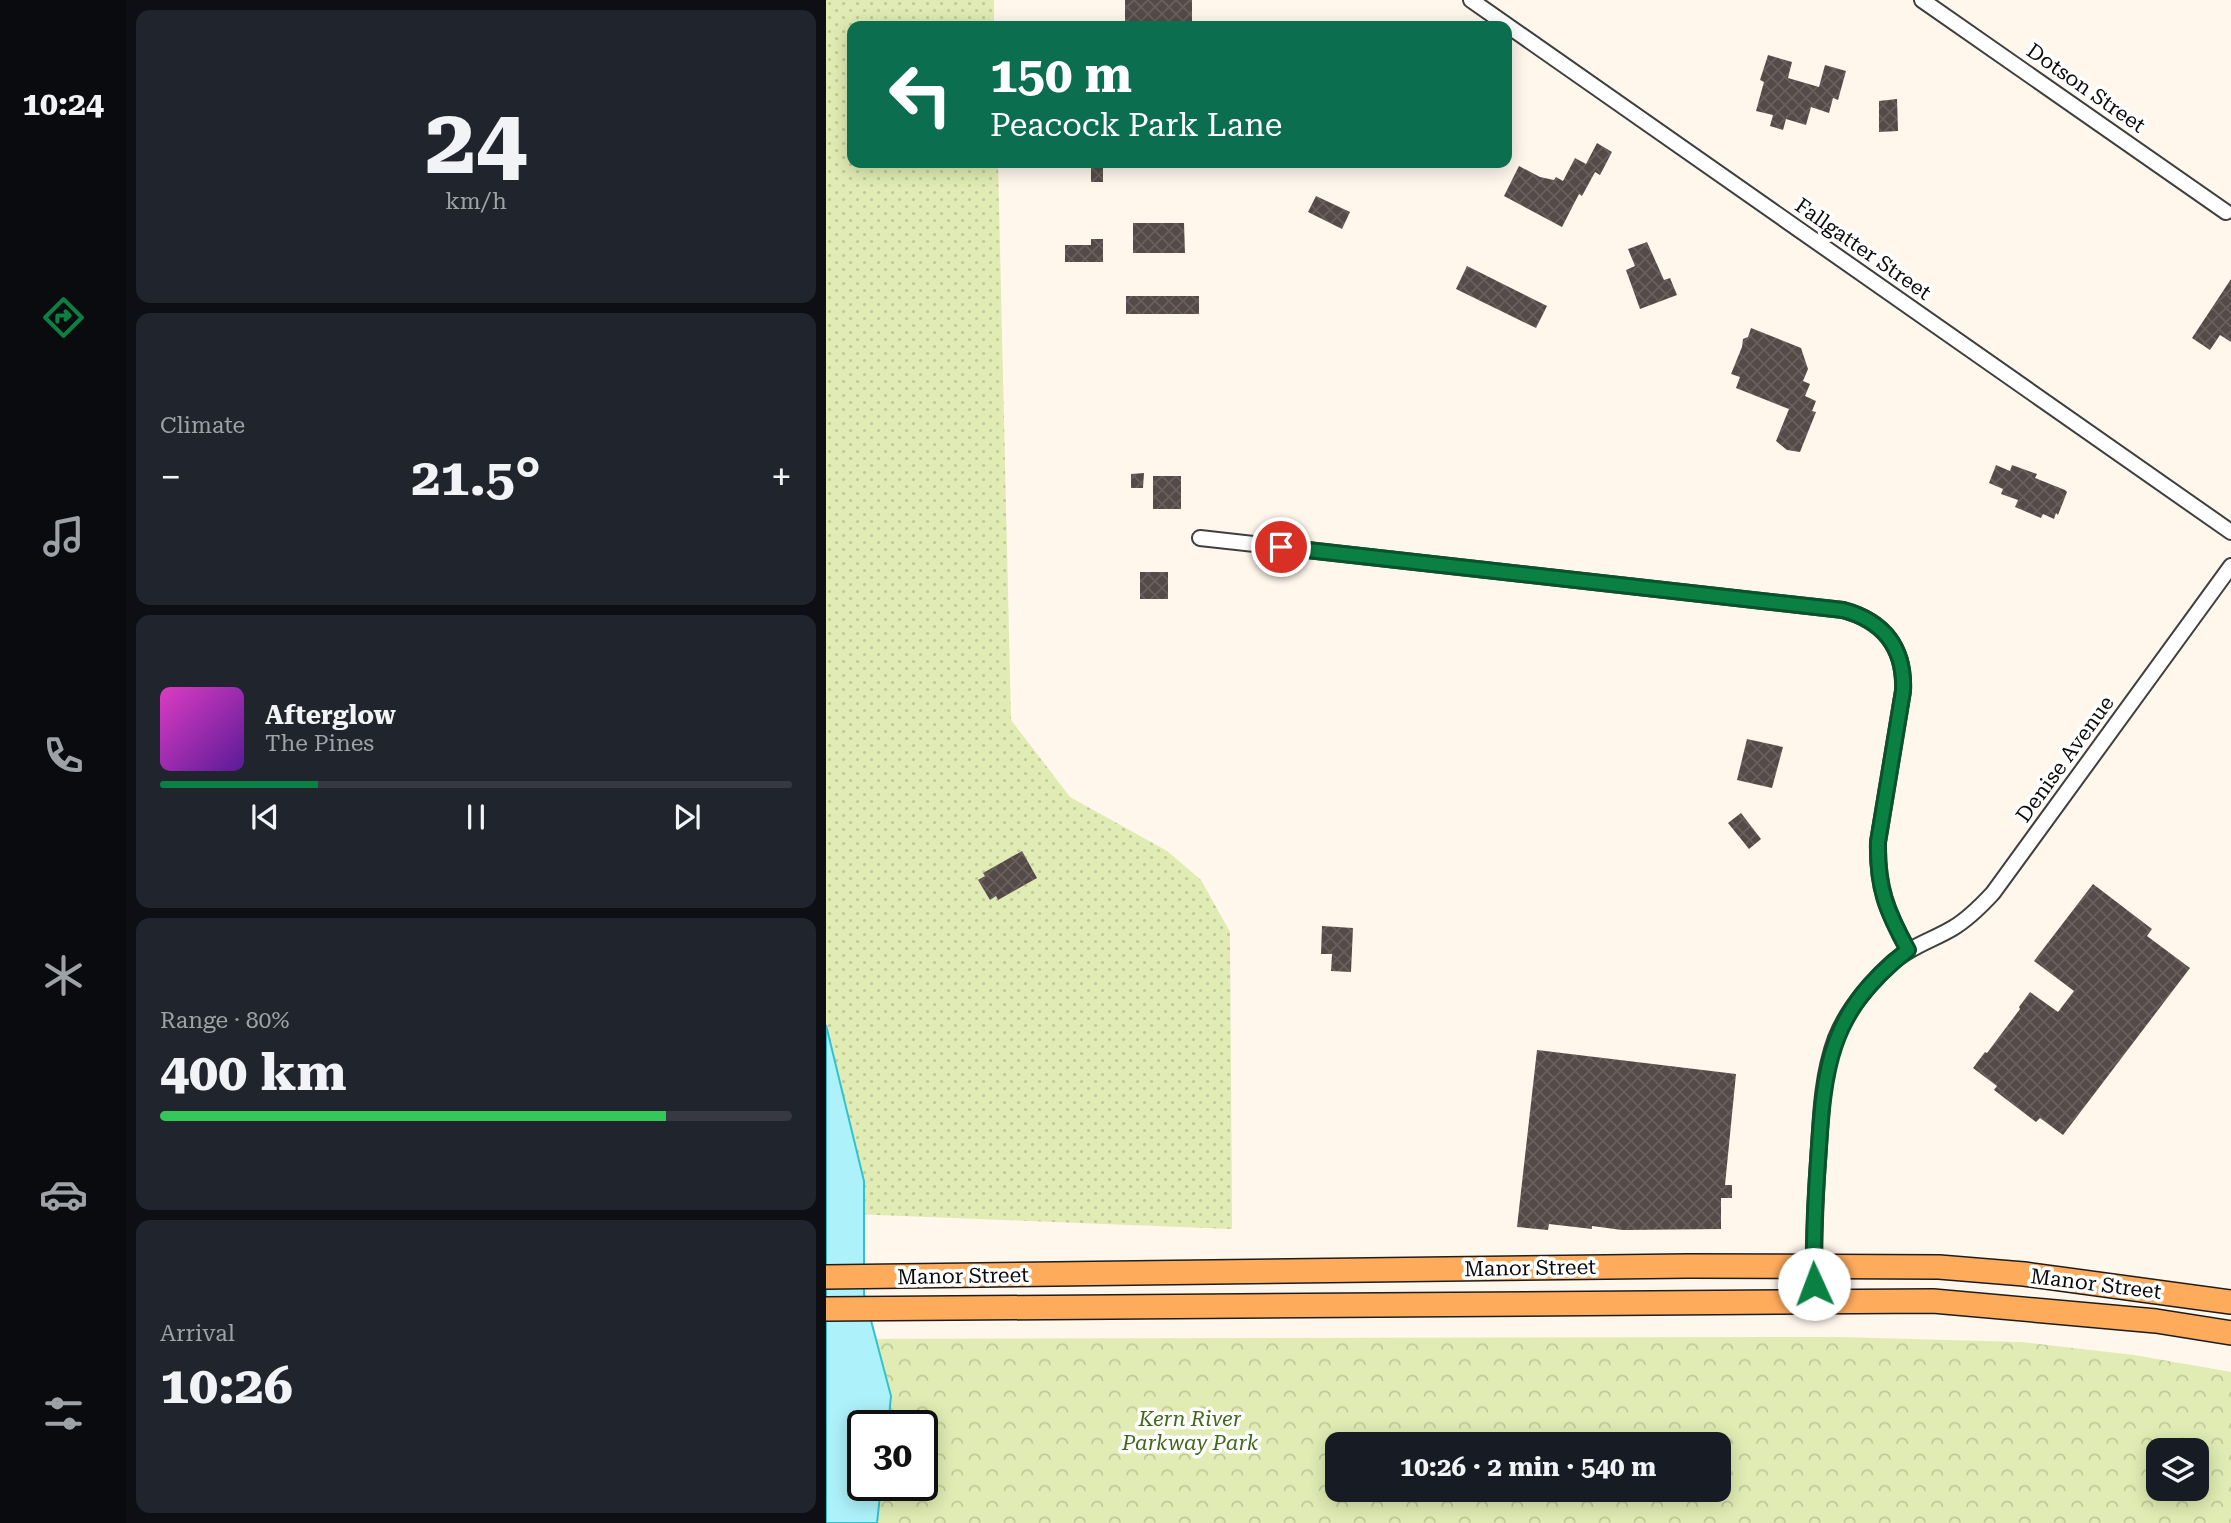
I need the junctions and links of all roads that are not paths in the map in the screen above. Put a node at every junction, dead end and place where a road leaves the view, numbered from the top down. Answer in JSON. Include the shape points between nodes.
{"nodes":[{"id":1,"x":1471,"y":0,"type":"edge"},
{"id":2,"x":1922,"y":0,"type":"edge"},
{"id":3,"x":1501,"y":21,"type":"edge"},
{"id":4,"x":1512,"y":29,"type":"edge"},
{"id":5,"x":2226,"y":212,"type":"dead end"},
{"id":6,"x":2231,"y":532,"type":"edge"},
{"id":7,"x":1200,"y":538,"type":"dead end"},
{"id":8,"x":2231,"y":566,"type":"edge"},
{"id":9,"x":1908,"y":950,"type":"junction"},
{"id":10,"x":1814,"y":1267,"type":"junction"},
{"id":11,"x":826,"y":1277,"type":"edge"},
{"id":12,"x":1815,"y":1301,"type":"junction"},
{"id":13,"x":2231,"y":1302,"type":"edge"},
{"id":14,"x":826,"y":1309,"type":"edge"},
{"id":15,"x":2231,"y":1333,"type":"edge"}],
"edges":[{"from":1,"to":3,"type":"street","name":"Fallgatter Street"},
{"from":2,"to":5,"type":"street","name":"Dotson Street"},
{"from":4,"to":6,"type":"street","name":"Fallgatter Street"},
{"from":7,"to":9,"type":"street","via":[[1843,610],[1873,622],[1895,647],[1904,675],[1877,866],[1889,914]]},
{"from":8,"to":9,"type":"street","name":"Denise Avenue","via":[[1993,894],[1954,928]]},
{"from":9,"to":10,"type":"street","name":"Denise Avenue","via":[[1861,995],[1837,1037],[1828,1064],[1813,1230]]},
{"from":10,"to":11,"type":"main road","name":"Manor Street"},
{"from":10,"to":12,"type":"street","name":"Denise Avenue"},
{"from":10,"to":13,"type":"main road","name":"Manor Street","via":[[1939,1267],[2024,1274]]},
{"from":12,"to":14,"type":"main road","name":"Manor Street"},
{"from":12,"to":15,"type":"main road","name":"Manor Street","via":[[1933,1300],[2156,1321]]}]}
